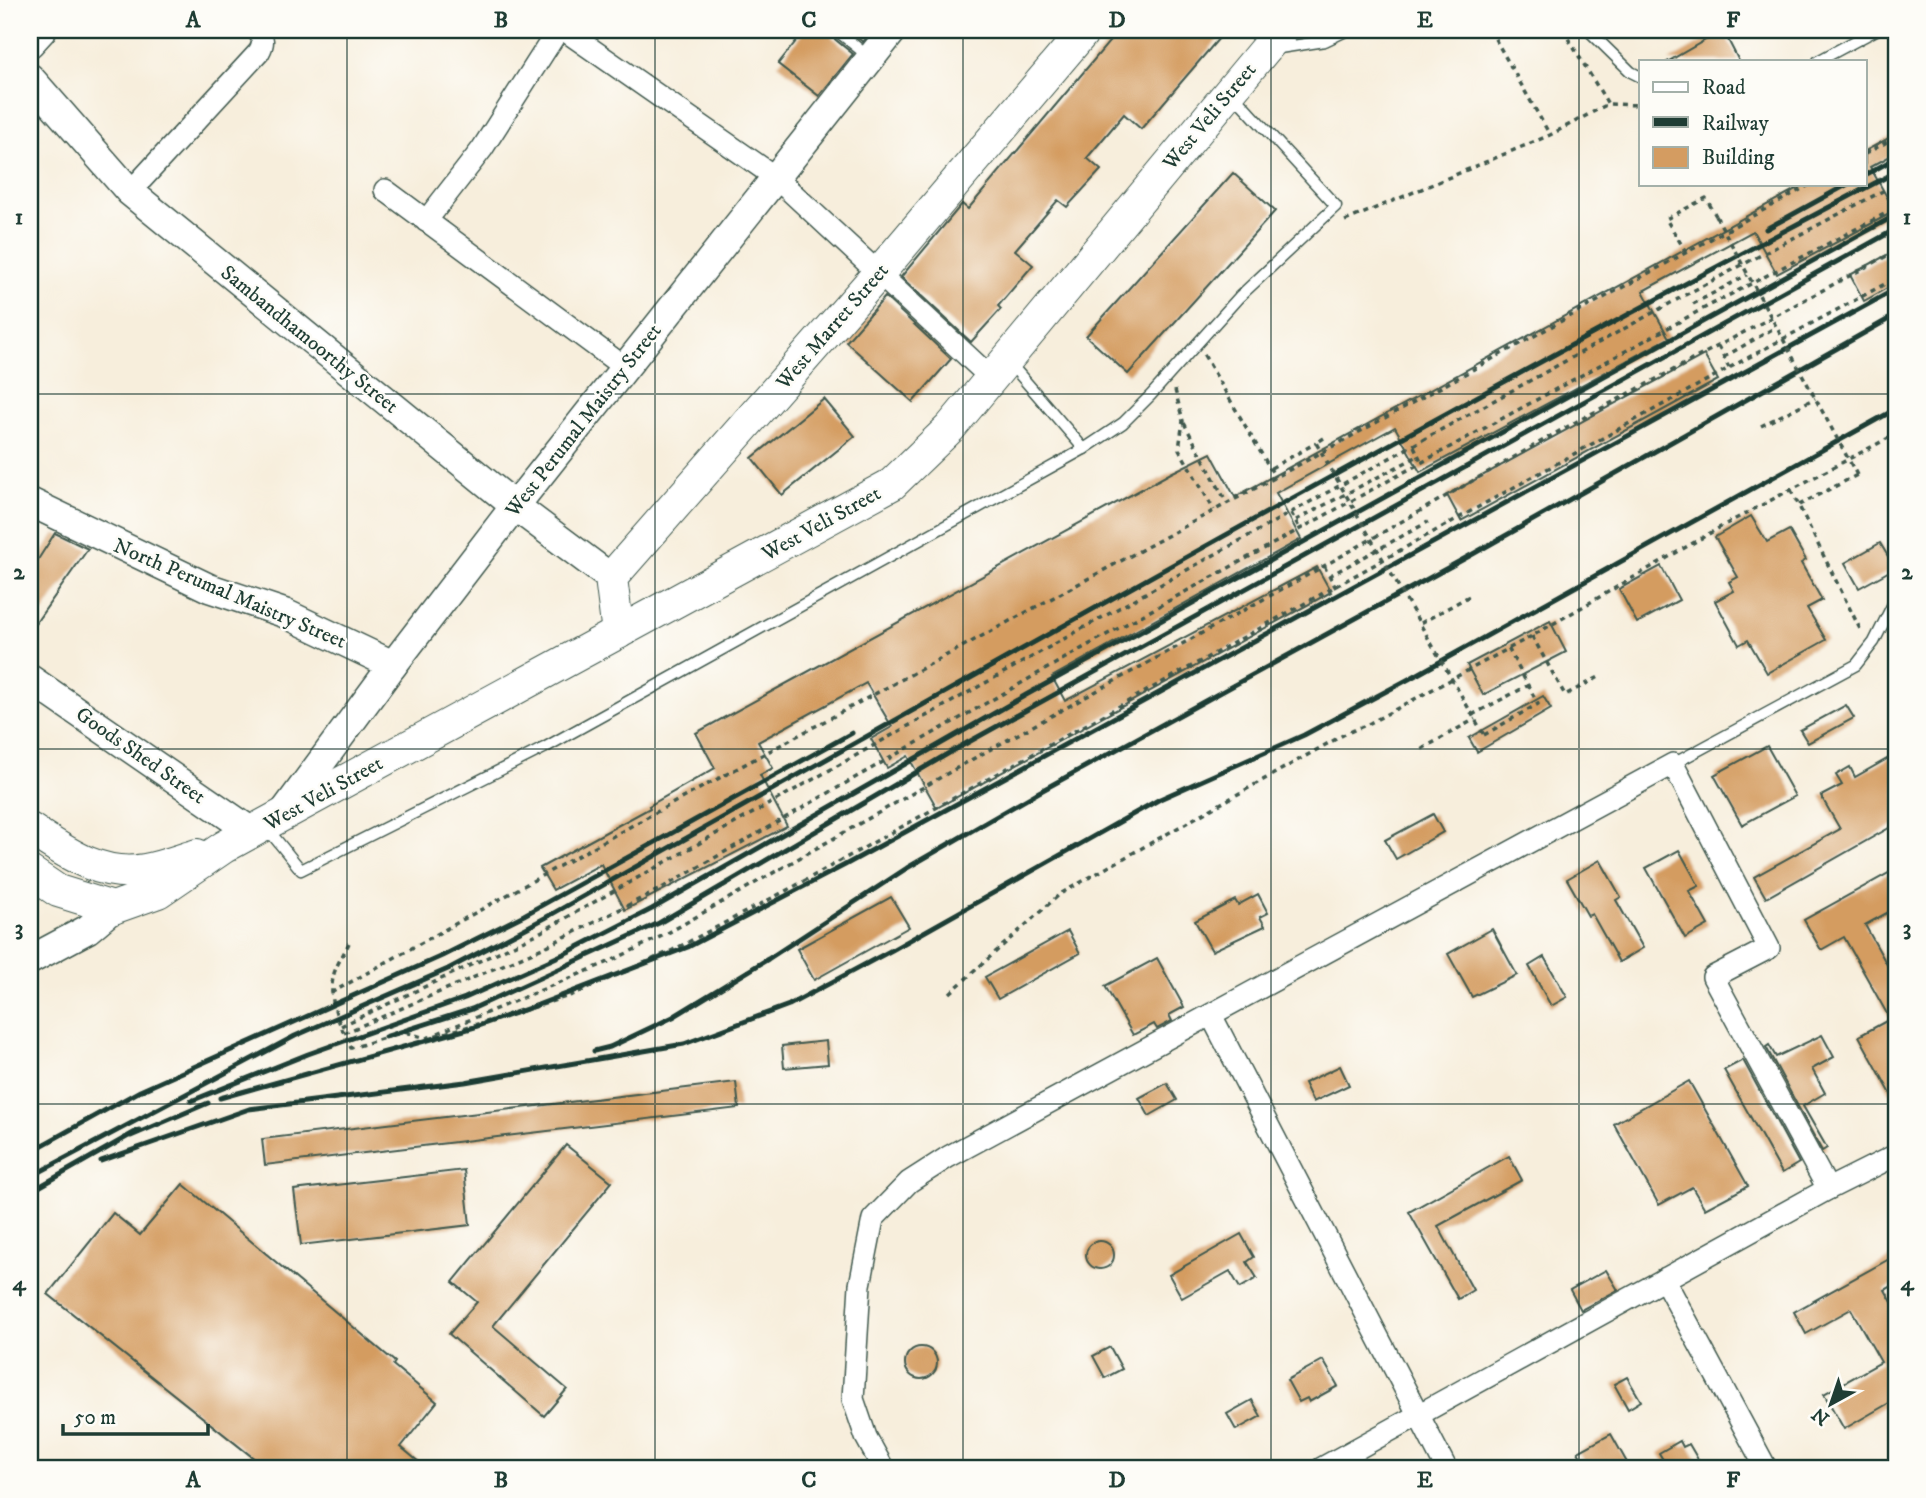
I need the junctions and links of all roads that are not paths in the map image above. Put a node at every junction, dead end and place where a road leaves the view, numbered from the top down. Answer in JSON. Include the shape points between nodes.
{"nodes":[{"id":1,"x":42,"y":30,"type":"edge"},
{"id":2,"x":257,"y":30,"type":"edge"},
{"id":3,"x":558,"y":30,"type":"edge"},
{"id":4,"x":564,"y":30,"type":"edge"},
{"id":5,"x":836,"y":30,"type":"edge"},
{"id":6,"x":893,"y":30,"type":"edge"},
{"id":7,"x":1085,"y":30,"type":"edge"},
{"id":8,"x":1348,"y":30,"type":"edge"},
{"id":9,"x":1588,"y":30,"type":"edge"},
{"id":10,"x":1876,"y":30,"type":"edge"},
{"id":11,"x":1272,"y":40,"type":"edge"},
{"id":12,"x":30,"y":43,"type":"edge"},
{"id":13,"x":870,"y":58,"type":"junction"},
{"id":14,"x":1820,"y":60,"type":"edge"},
{"id":15,"x":1639,"y":76,"type":"edge"},
{"id":16,"x":30,"y":78,"type":"edge"},
{"id":17,"x":1229,"y":91,"type":"junction"},
{"id":18,"x":775,"y":177,"type":"junction"},
{"id":19,"x":385,"y":191,"type":"dead end"},
{"id":20,"x":130,"y":192,"type":"junction"},
{"id":21,"x":426,"y":221,"type":"junction"},
{"id":22,"x":877,"y":274,"type":"junction"},
{"id":23,"x":624,"y":367,"type":"junction"},
{"id":24,"x":999,"y":369,"type":"junction"},
{"id":25,"x":1084,"y":449,"type":"junction"},
{"id":26,"x":30,"y":502,"type":"edge"},
{"id":27,"x":515,"y":506,"type":"junction"},
{"id":28,"x":611,"y":578,"type":"junction"},
{"id":29,"x":1896,"y":598,"type":"edge"},
{"id":30,"x":618,"y":633,"type":"junction"},
{"id":31,"x":393,"y":665,"type":"junction"},
{"id":32,"x":30,"y":679,"type":"edge"},
{"id":33,"x":1673,"y":764,"type":"junction"},
{"id":34,"x":266,"y":824,"type":"junction"},
{"id":35,"x":30,"y":829,"type":"edge"},
{"id":36,"x":224,"y":847,"type":"junction"},
{"id":37,"x":71,"y":856,"type":"junction"},
{"id":38,"x":30,"y":872,"type":"edge"},
{"id":39,"x":113,"y":908,"type":"junction"},
{"id":40,"x":30,"y":960,"type":"edge"},
{"id":41,"x":1211,"y":1015,"type":"junction"},
{"id":42,"x":1896,"y":1155,"type":"edge"},
{"id":43,"x":1828,"y":1189,"type":"junction"},
{"id":44,"x":1664,"y":1279,"type":"junction"},
{"id":45,"x":1417,"y":1416,"type":"junction"},
{"id":46,"x":883,"y":1468,"type":"edge"},
{"id":47,"x":1322,"y":1468,"type":"edge"},
{"id":48,"x":1446,"y":1468,"type":"edge"},
{"id":49,"x":1766,"y":1468,"type":"edge"}],
"edges":[{"from":1,"to":12,"type":"street"},
{"from":2,"to":20,"type":"street","via":[[263,39],[258,52]]},
{"from":3,"to":21,"type":"street","via":[[482,149]]},
{"from":4,"to":18,"type":"street"},
{"from":5,"to":13,"type":"lane"},
{"from":6,"to":13,"type":"street","name":"West Perumal Maistry Street"},
{"from":7,"to":22,"type":"main road","name":"West Marret Street"},
{"from":8,"to":11,"type":"lane","via":[[1325,41]]},
{"from":9,"to":15,"type":"lane"},
{"from":10,"to":14,"type":"lane"},
{"from":11,"to":17,"type":"main road","name":"West Veli Street"},
{"from":13,"to":18,"type":"street","name":"West Perumal Maistry Street"},
{"from":16,"to":20,"type":"street","name":"Sambandhamoorthy Street"},
{"from":17,"to":24,"type":"main road","name":"West Veli Street"},
{"from":17,"to":25,"type":"lane","via":[[1336,206],[1238,297],[1123,423]]},
{"from":18,"to":22,"type":"street"},
{"from":18,"to":23,"type":"street","name":"West Perumal Maistry Street"},
{"from":19,"to":21,"type":"street"},
{"from":20,"to":27,"type":"street","name":"Sambandhamoorthy Street"},
{"from":21,"to":23,"type":"street"},
{"from":22,"to":24,"type":"street"},
{"from":22,"to":28,"type":"main road","name":"West Marret Street"},
{"from":23,"to":27,"type":"street","name":"West Perumal Maistry Street"},
{"from":24,"to":25,"type":"lane"},
{"from":24,"to":30,"type":"main road","name":"West Veli Street","via":[[950,428],[892,484]]},
{"from":25,"to":34,"type":"lane","via":[[544,748],[301,870]]},
{"from":26,"to":31,"type":"street","name":"North Perumal Maistry Street","via":[[209,588],[284,613]]},
{"from":27,"to":28,"type":"street","name":"Sambandhamoorthy Street"},
{"from":27,"to":31,"type":"street","name":"West Perumal Maistry Street"},
{"from":28,"to":30,"type":"main road"},
{"from":29,"to":33,"type":"lane","via":[[1856,665]]},
{"from":30,"to":34,"type":"main road","name":"West Veli Street"},
{"from":31,"to":34,"type":"street","name":"West Perumal Maistry Street"},
{"from":32,"to":34,"type":"street","name":"Goods Shed Street"},
{"from":33,"to":41,"type":"street"},
{"from":33,"to":43,"type":"street","via":[[1769,948],[1713,977]]},
{"from":34,"to":36,"type":"main road","name":"West Veli Street"},
{"from":35,"to":37,"type":"main road"},
{"from":36,"to":37,"type":"main road","name":"West Veli Street","via":[[145,870],[98,867]]},
{"from":36,"to":39,"type":"main road","name":"West Veli Street","via":[[158,892]]},
{"from":37,"to":39,"type":"main road"},
{"from":38,"to":39,"type":"main road","via":[[58,891]]},
{"from":39,"to":40,"type":"street","via":[[88,929]]},
{"from":41,"to":45,"type":"street"},
{"from":41,"to":46,"type":"street","via":[[939,1163],[909,1182],[873,1219],[860,1285],[853,1399]]},
{"from":42,"to":43,"type":"street"},
{"from":43,"to":44,"type":"street"},
{"from":44,"to":45,"type":"street"},
{"from":44,"to":49,"type":"street"},
{"from":45,"to":47,"type":"street"},
{"from":45,"to":48,"type":"street"}]}
